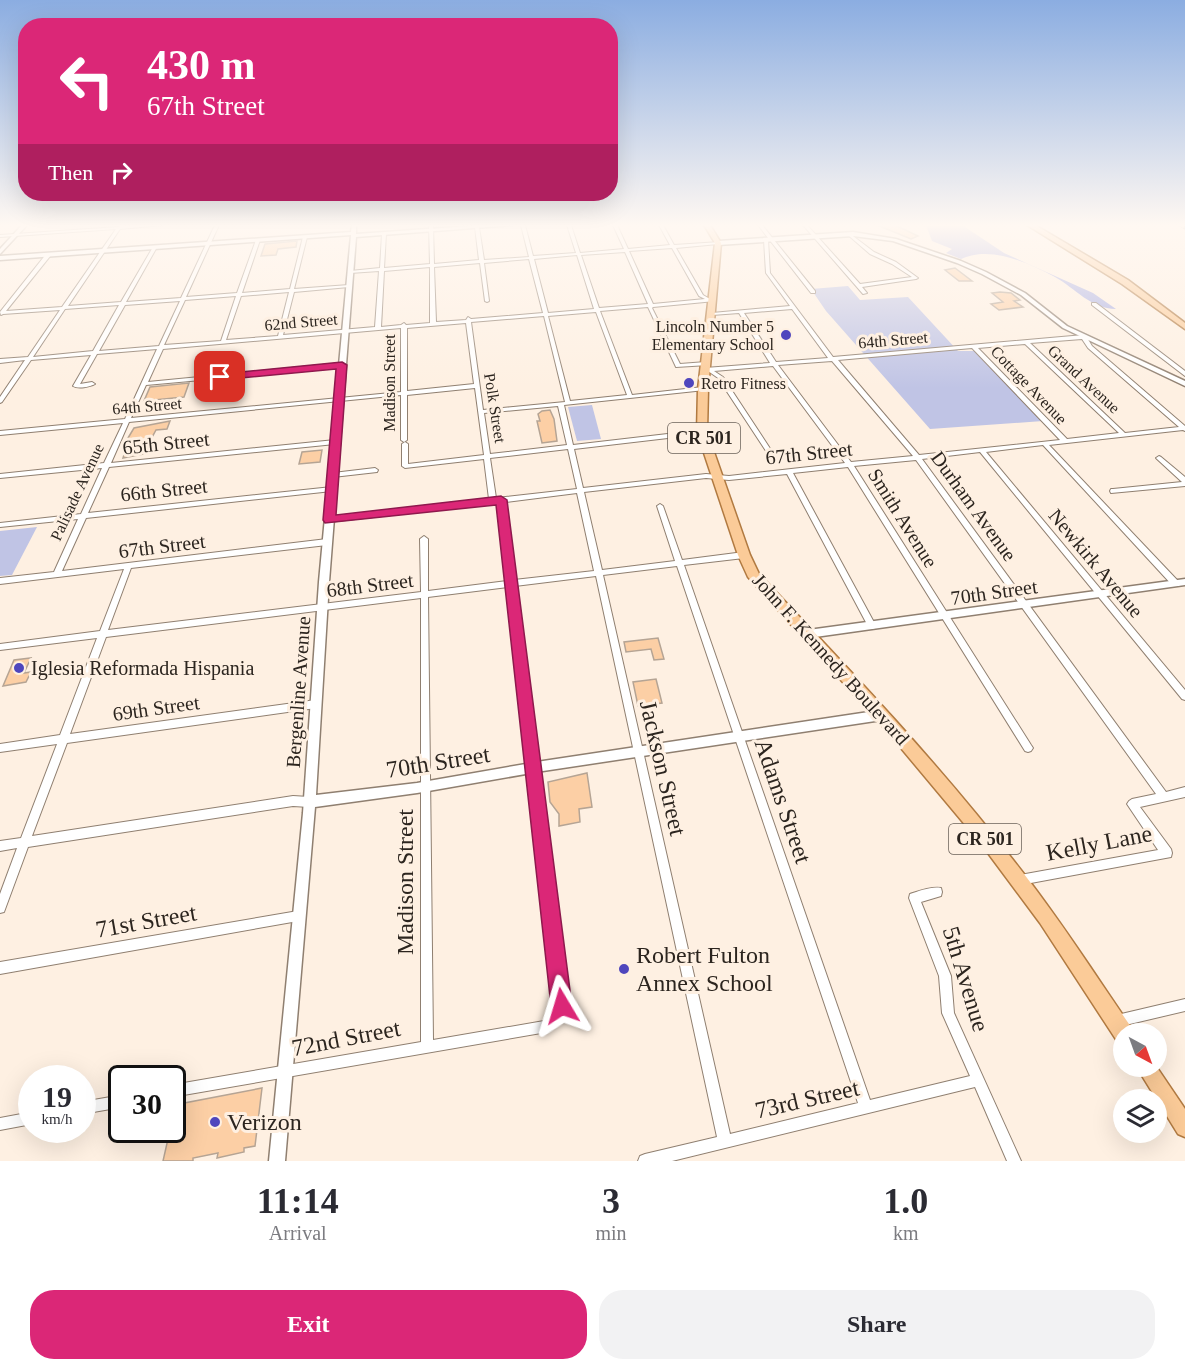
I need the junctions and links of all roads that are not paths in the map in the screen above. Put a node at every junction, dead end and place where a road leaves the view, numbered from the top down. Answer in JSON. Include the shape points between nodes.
{"nodes":[{"id":1,"x":28,"y":279,"type":"edge"},
{"id":2,"x":83,"y":279,"type":"edge"},
{"id":3,"x":137,"y":279,"type":"edge"},
{"id":4,"x":191,"y":279,"type":"edge"},
{"id":5,"x":243,"y":279,"type":"edge"},
{"id":6,"x":295,"y":279,"type":"edge"},
{"id":7,"x":349,"y":279,"type":"edge"},
{"id":8,"x":380,"y":279,"type":"edge"},
{"id":9,"x":432,"y":279,"type":"edge"},
{"id":10,"x":484,"y":279,"type":"edge"},
{"id":11,"x":536,"y":279,"type":"edge"},
{"id":12,"x":588,"y":279,"type":"edge"},
{"id":13,"x":639,"y":279,"type":"edge"},
{"id":14,"x":691,"y":279,"type":"edge"},
{"id":15,"x":715,"y":279,"type":"edge"},
{"id":16,"x":773,"y":279,"type":"edge"},
{"id":17,"x":802,"y":279,"type":"edge"},
{"id":18,"x":852,"y":279,"type":"edge"},
{"id":19,"x":907,"y":279,"type":"edge"},
{"id":20,"x":993,"y":279,"type":"edge"},
{"id":21,"x":1119,"y":279,"type":"edge"},
{"id":22,"x":349,"y":286,"type":"junction"},
{"id":23,"x":858,"y":286,"type":"junction"},
{"id":24,"x":292,"y":290,"type":"junction"},
{"id":25,"x":813,"y":292,"type":"dead end"},
{"id":26,"x":238,"y":294,"type":"junction"},
{"id":27,"x":865,"y":294,"type":"dead end"},
{"id":28,"x":182,"y":299,"type":"junction"},
{"id":29,"x":713,"y":300,"type":"junction"},
{"id":30,"x":123,"y":303,"type":"junction"},
{"id":31,"x":1094,"y":304,"type":"dead end"},
{"id":32,"x":650,"y":305,"type":"junction"},
{"id":33,"x":794,"y":307,"type":"junction"},
{"id":34,"x":63,"y":308,"type":"junction"},
{"id":35,"x":598,"y":309,"type":"junction"},
{"id":36,"x":741,"y":312,"type":"junction"},
{"id":37,"x":544,"y":313,"type":"junction"},
{"id":38,"x":0,"y":314,"type":"edge"},
{"id":39,"x":712,"y":314,"type":"junction"},
{"id":40,"x":489,"y":318,"type":"junction"},
{"id":41,"x":468,"y":320,"type":"junction"},
{"id":42,"x":434,"y":322,"type":"junction"},
{"id":43,"x":404,"y":325,"type":"junction"},
{"id":44,"x":1185,"y":327,"type":"edge"},
{"id":45,"x":378,"y":328,"type":"junction"},
{"id":46,"x":345,"y":331,"type":"junction"},
{"id":47,"x":280,"y":337,"type":"junction"},
{"id":48,"x":1084,"y":337,"type":"junction"},
{"id":49,"x":223,"y":342,"type":"junction"},
{"id":50,"x":1026,"y":342,"type":"junction"},
{"id":51,"x":160,"y":347,"type":"junction"},
{"id":52,"x":974,"y":347,"type":"junction"},
{"id":53,"x":94,"y":353,"type":"junction"},
{"id":54,"x":29,"y":359,"type":"junction"},
{"id":55,"x":833,"y":359,"type":"junction"},
{"id":56,"x":0,"y":361,"type":"edge"},
{"id":57,"x":774,"y":364,"type":"junction"},
{"id":58,"x":342,"y":365,"type":"junction"},
{"id":59,"x":706,"y":367,"type":"junction"},
{"id":60,"x":1185,"y":374,"type":"edge"},
{"id":61,"x":92,"y":384,"type":"dead end"},
{"id":62,"x":143,"y":384,"type":"junction"},
{"id":63,"x":1185,"y":384,"type":"edge"},
{"id":64,"x":476,"y":386,"type":"junction"},
{"id":65,"x":703,"y":389,"type":"junction"},
{"id":66,"x":2,"y":394,"type":"edge"},
{"id":67,"x":405,"y":394,"type":"junction"},
{"id":68,"x":630,"y":396,"type":"junction"},
{"id":69,"x":339,"y":400,"type":"junction"},
{"id":70,"x":0,"y":401,"type":"edge"},
{"id":71,"x":565,"y":403,"type":"junction"},
{"id":72,"x":481,"y":412,"type":"junction"},
{"id":73,"x":126,"y":421,"type":"junction"},
{"id":74,"x":1185,"y":429,"type":"edge"},
{"id":75,"x":702,"y":432,"type":"junction"},
{"id":76,"x":0,"y":433,"type":"edge"},
{"id":77,"x":1124,"y":435,"type":"junction"},
{"id":78,"x":1065,"y":441,"type":"junction"},
{"id":79,"x":335,"y":442,"type":"junction"},
{"id":80,"x":1046,"y":445,"type":"junction"},
{"id":81,"x":569,"y":446,"type":"junction"},
{"id":82,"x":768,"y":450,"type":"dead end"},
{"id":83,"x":982,"y":451,"type":"junction"},
{"id":84,"x":488,"y":457,"type":"junction"},
{"id":85,"x":918,"y":458,"type":"junction"},
{"id":86,"x":1159,"y":458,"type":"dead end"},
{"id":87,"x":850,"y":465,"type":"junction"},
{"id":88,"x":106,"y":466,"type":"junction"},
{"id":89,"x":375,"y":470,"type":"dead end"},
{"id":90,"x":789,"y":472,"type":"junction"},
{"id":91,"x":333,"y":475,"type":"junction"},
{"id":92,"x":0,"y":476,"type":"edge"},
{"id":93,"x":718,"y":478,"type":"junction"},
{"id":94,"x":1185,"y":482,"type":"edge"},
{"id":95,"x":332,"y":489,"type":"junction"},
{"id":96,"x":1113,"y":490,"type":"dead end"},
{"id":97,"x":579,"y":491,"type":"junction"},
{"id":98,"x":497,"y":501,"type":"junction"},
{"id":99,"x":660,"y":506,"type":"dead end"},
{"id":100,"x":83,"y":515,"type":"junction"},
{"id":101,"x":329,"y":520,"type":"junction"},
{"id":102,"x":0,"y":525,"type":"edge"},
{"id":103,"x":424,"y":539,"type":"dead end"},
{"id":104,"x":327,"y":542,"type":"junction"},
{"id":105,"x":744,"y":555,"type":"junction"},
{"id":106,"x":680,"y":562,"type":"junction"},
{"id":107,"x":128,"y":567,"type":"junction"},
{"id":108,"x":597,"y":572,"type":"junction"},
{"id":109,"x":56,"y":575,"type":"junction"},
{"id":110,"x":0,"y":581,"type":"edge"},
{"id":111,"x":1180,"y":583,"type":"edge"},
{"id":112,"x":510,"y":584,"type":"junction"},
{"id":113,"x":424,"y":595,"type":"junction"},
{"id":114,"x":1101,"y":595,"type":"junction"},
{"id":115,"x":1023,"y":606,"type":"junction"},
{"id":116,"x":323,"y":607,"type":"junction"},
{"id":117,"x":945,"y":617,"type":"junction"},
{"id":118,"x":872,"y":626,"type":"junction"},
{"id":119,"x":104,"y":634,"type":"junction"},
{"id":120,"x":808,"y":634,"type":"junction"},
{"id":121,"x":0,"y":647,"type":"edge"},
{"id":122,"x":1185,"y":696,"type":"edge"},
{"id":123,"x":316,"y":704,"type":"junction"},
{"id":124,"x":882,"y":715,"type":"junction"},
{"id":125,"x":739,"y":737,"type":"junction"},
{"id":126,"x":65,"y":738,"type":"junction"},
{"id":127,"x":0,"y":748,"type":"edge"},
{"id":128,"x":1028,"y":748,"type":"dead end"},
{"id":129,"x":638,"y":752,"type":"junction"},
{"id":130,"x":533,"y":768,"type":"junction"},
{"id":131,"x":426,"y":786,"type":"junction"},
{"id":132,"x":1185,"y":792,"type":"edge"},
{"id":133,"x":1163,"y":796,"type":"junction"},
{"id":134,"x":309,"y":802,"type":"junction"},
{"id":135,"x":26,"y":843,"type":"junction"},
{"id":136,"x":0,"y":846,"type":"edge"},
{"id":137,"x":1019,"y":880,"type":"junction"},
{"id":138,"x":937,"y":892,"type":"dead end"},
{"id":139,"x":0,"y":908,"type":"edge"},
{"id":140,"x":298,"y":916,"type":"junction"},
{"id":141,"x":0,"y":968,"type":"edge"},
{"id":142,"x":1185,"y":1005,"type":"edge"},
{"id":143,"x":1117,"y":1023,"type":"edge"},
{"id":144,"x":1132,"y":1023,"type":"edge"},
{"id":145,"x":528,"y":1028,"type":"joint"},
{"id":146,"x":427,"y":1045,"type":"junction"},
{"id":147,"x":284,"y":1073,"type":"junction"},
{"id":148,"x":1152,"y":1077,"type":"edge"},
{"id":149,"x":978,"y":1080,"type":"junction"},
{"id":150,"x":186,"y":1088,"type":"edge"},
{"id":151,"x":866,"y":1108,"type":"junction"},
{"id":152,"x":18,"y":1121,"type":"edge"},
{"id":153,"x":0,"y":1124,"type":"edge"},
{"id":154,"x":1185,"y":1127,"type":"edge"},
{"id":155,"x":725,"y":1142,"type":"junction"},
{"id":156,"x":277,"y":1161,"type":"edge"},
{"id":157,"x":645,"y":1161,"type":"edge"},
{"id":158,"x":1014,"y":1161,"type":"edge"}],
"edges":[{"from":1,"to":38,"type":"street"},
{"from":2,"to":34,"type":"street"},
{"from":3,"to":30,"type":"street"},
{"from":4,"to":28,"type":"street","name":"Palisade Avenue"},
{"from":5,"to":26,"type":"street"},
{"from":6,"to":24,"type":"street"},
{"from":7,"to":22,"type":"street","name":"Bergenline Avenue"},
{"from":8,"to":45,"type":"street"},
{"from":9,"to":42,"type":"street"},
{"from":10,"to":40,"type":"street"},
{"from":11,"to":37,"type":"street","name":"Jackson Street"},
{"from":12,"to":35,"type":"street"},
{"from":13,"to":32,"type":"street"},
{"from":14,"to":29,"type":"street","via":[[701,296]]},
{"from":15,"to":29,"type":"main road","name":"John F. Kennedy Boulevard","number":"CR 501"},
{"from":16,"to":33,"type":"street","name":"Durham Avenue"},
{"from":17,"to":25,"type":"street"},
{"from":18,"to":23,"type":"street"},
{"from":19,"to":23,"type":"street"},
{"from":20,"to":48,"type":"street","via":[[1023,294]]},
{"from":21,"to":44,"type":"main road"},
{"from":22,"to":24,"type":"street"},
{"from":22,"to":46,"type":"street","name":"Bergenline Avenue"},
{"from":23,"to":27,"type":"street"},
{"from":24,"to":26,"type":"street"},
{"from":24,"to":47,"type":"street"},
{"from":26,"to":28,"type":"street"},
{"from":26,"to":49,"type":"street"},
{"from":28,"to":30,"type":"street"},
{"from":28,"to":51,"type":"street","name":"Palisade Avenue"},
{"from":29,"to":32,"type":"street","name":"62nd Street"},
{"from":29,"to":39,"type":"main road","name":"John F. Kennedy Boulevard","number":"CR 501"},
{"from":30,"to":34,"type":"street"},
{"from":30,"to":53,"type":"street"},
{"from":31,"to":60,"type":"street"},
{"from":32,"to":35,"type":"street","name":"62nd Street"},
{"from":32,"to":59,"type":"street","name":"64th Street","via":[[678,366]]},
{"from":33,"to":36,"type":"street"},
{"from":33,"to":55,"type":"street","name":"Durham Avenue"},
{"from":34,"to":38,"type":"street"},
{"from":34,"to":54,"type":"street"},
{"from":35,"to":37,"type":"street","name":"62nd Street"},
{"from":35,"to":68,"type":"street"},
{"from":36,"to":39,"type":"street"},
{"from":36,"to":57,"type":"street","name":"Smith Avenue"},
{"from":37,"to":40,"type":"street","name":"62nd Street"},
{"from":37,"to":71,"type":"street","name":"Jackson Street"},
{"from":39,"to":59,"type":"main road","name":"John F. Kennedy Boulevard","number":"CR 501"},
{"from":40,"to":41,"type":"street","name":"62nd Street"},
{"from":41,"to":42,"type":"street","name":"62nd Street"},
{"from":41,"to":64,"type":"street","name":"Polk Street"},
{"from":42,"to":43,"type":"street","name":"62nd Street"},
{"from":43,"to":45,"type":"street","name":"62nd Street"},
{"from":43,"to":67,"type":"street","name":"Madison Street"},
{"from":45,"to":46,"type":"street","name":"62nd Street"},
{"from":46,"to":47,"type":"street","name":"62nd Street"},
{"from":46,"to":58,"type":"street","name":"Bergenline Avenue"},
{"from":47,"to":49,"type":"street","name":"62nd Street"},
{"from":48,"to":50,"type":"street","name":"64th Street"},
{"from":48,"to":63,"type":"street"},
{"from":48,"to":74,"type":"street","via":[[1090,347]]},
{"from":49,"to":51,"type":"street","name":"62nd Street"},
{"from":50,"to":52,"type":"street","name":"64th Street"},
{"from":50,"to":77,"type":"street","name":"Grand Avenue"},
{"from":51,"to":53,"type":"street","name":"62nd Street"},
{"from":51,"to":62,"type":"street","name":"Palisade Avenue"},
{"from":52,"to":55,"type":"street","name":"64th Street"},
{"from":52,"to":78,"type":"street","name":"Cottage Avenue"},
{"from":53,"to":54,"type":"street","name":"62nd Street"},
{"from":53,"to":61,"type":"street","via":[[76,386]]},
{"from":54,"to":56,"type":"street","name":"62nd Street"},
{"from":54,"to":66,"type":"street"},
{"from":55,"to":57,"type":"street","name":"64th Street"},
{"from":55,"to":85,"type":"street","name":"Durham Avenue"},
{"from":57,"to":59,"type":"street","name":"64th Street"},
{"from":57,"to":87,"type":"street","name":"Smith Avenue"},
{"from":58,"to":62,"type":"street"},
{"from":58,"to":69,"type":"street","name":"Bergenline Avenue"},
{"from":59,"to":65,"type":"main road","name":"John F. Kennedy Boulevard","number":"CR 501"},
{"from":59,"to":82,"type":"street","via":[[720,377]]},
{"from":62,"to":73,"type":"street","name":"Palisade Avenue"},
{"from":64,"to":67,"type":"street","name":"64th Street"},
{"from":64,"to":72,"type":"street","name":"Polk Street"},
{"from":65,"to":68,"type":"street"},
{"from":65,"to":75,"type":"main road","name":"John F. Kennedy Boulevard","number":"CR 501"},
{"from":66,"to":70,"type":"street"},
{"from":67,"to":69,"type":"street","name":"64th Street"},
{"from":67,"to":84,"type":"street","name":"Madison Street","via":[[405,466]]},
{"from":68,"to":71,"type":"street"},
{"from":69,"to":73,"type":"street","name":"64th Street"},
{"from":69,"to":79,"type":"street","name":"Bergenline Avenue"},
{"from":71,"to":72,"type":"street"},
{"from":71,"to":81,"type":"street","name":"Jackson Street"},
{"from":72,"to":84,"type":"street","name":"Polk Street"},
{"from":73,"to":76,"type":"street","name":"64th Street"},
{"from":73,"to":88,"type":"street","name":"Palisade Avenue"},
{"from":74,"to":77,"type":"street","name":"67th Street"},
{"from":75,"to":81,"type":"street"},
{"from":75,"to":93,"type":"main road","name":"John F. Kennedy Boulevard","number":"CR 501"},
{"from":77,"to":78,"type":"street","name":"67th Street"},
{"from":78,"to":80,"type":"street","name":"67th Street"},
{"from":79,"to":88,"type":"street","name":"65th Street"},
{"from":79,"to":91,"type":"street","name":"Bergenline Avenue"},
{"from":80,"to":83,"type":"street","name":"67th Street"},
{"from":80,"to":111,"type":"street"},
{"from":81,"to":84,"type":"street"},
{"from":81,"to":97,"type":"street","name":"Jackson Street"},
{"from":83,"to":85,"type":"street","name":"67th Street"},
{"from":83,"to":114,"type":"street","name":"Newkirk Avenue"},
{"from":84,"to":98,"type":"street","name":"Polk Street"},
{"from":85,"to":87,"type":"street","name":"67th Street"},
{"from":85,"to":115,"type":"street","name":"Durham Avenue"},
{"from":86,"to":94,"type":"street"},
{"from":87,"to":90,"type":"street","name":"67th Street"},
{"from":87,"to":117,"type":"street","name":"Smith Avenue"},
{"from":88,"to":92,"type":"street","name":"65th Street"},
{"from":88,"to":100,"type":"street","name":"Palisade Avenue"},
{"from":89,"to":91,"type":"street"},
{"from":90,"to":93,"type":"street","name":"67th Street"},
{"from":90,"to":118,"type":"street"},
{"from":91,"to":95,"type":"street","name":"Bergenline Avenue"},
{"from":93,"to":97,"type":"street","name":"67th Street","via":[[706,476]]},
{"from":93,"to":105,"type":"main road","name":"John F. Kennedy Boulevard","number":"CR 501"},
{"from":94,"to":96,"type":"street"},
{"from":95,"to":100,"type":"street","name":"66th Street"},
{"from":95,"to":101,"type":"street","name":"Bergenline Avenue"},
{"from":97,"to":98,"type":"street","name":"67th Street"},
{"from":97,"to":108,"type":"street","name":"Jackson Street"},
{"from":98,"to":101,"type":"street","name":"67th Street"},
{"from":98,"to":112,"type":"street","name":"Polk Street"},
{"from":99,"to":106,"type":"street","name":"Adams Street"},
{"from":100,"to":102,"type":"street","name":"66th Street"},
{"from":100,"to":109,"type":"street","name":"Palisade Avenue"},
{"from":101,"to":104,"type":"street","name":"Bergenline Avenue"},
{"from":103,"to":113,"type":"street","name":"Madison Street"},
{"from":104,"to":107,"type":"street","name":"67th Street"},
{"from":104,"to":116,"type":"street","name":"Bergenline Avenue"},
{"from":105,"to":106,"type":"street","name":"68th Street"},
{"from":105,"to":120,"type":"main road","name":"John F. Kennedy Boulevard","number":"CR 501","via":[[754,576]]},
{"from":106,"to":108,"type":"street","name":"68th Street"},
{"from":106,"to":125,"type":"street","name":"Adams Street"},
{"from":107,"to":109,"type":"street","name":"67th Street"},
{"from":107,"to":119,"type":"street"},
{"from":108,"to":112,"type":"street","name":"68th Street"},
{"from":108,"to":129,"type":"street","name":"Jackson Street"},
{"from":109,"to":110,"type":"street","name":"67th Street"},
{"from":111,"to":114,"type":"street","name":"70th Street"},
{"from":112,"to":113,"type":"street","name":"68th Street"},
{"from":112,"to":130,"type":"street","name":"Polk Street"},
{"from":113,"to":116,"type":"street","name":"68th Street"},
{"from":113,"to":131,"type":"street","name":"Madison Street"},
{"from":114,"to":115,"type":"street","name":"70th Street"},
{"from":114,"to":122,"type":"street","name":"Newkirk Avenue"},
{"from":115,"to":117,"type":"street","name":"70th Street"},
{"from":115,"to":133,"type":"street","name":"Durham Avenue"},
{"from":116,"to":119,"type":"street","name":"68th Street"},
{"from":116,"to":123,"type":"street","name":"Bergenline Avenue"},
{"from":117,"to":118,"type":"street","name":"70th Street"},
{"from":117,"to":128,"type":"street","name":"Smith Avenue"},
{"from":118,"to":120,"type":"street","name":"70th Street"},
{"from":119,"to":121,"type":"street","name":"68th Street"},
{"from":119,"to":126,"type":"street"},
{"from":120,"to":124,"type":"main road","name":"John F. Kennedy Boulevard","number":"CR 501"},
{"from":123,"to":126,"type":"street","name":"69th Street"},
{"from":123,"to":134,"type":"street","name":"Bergenline Avenue"},
{"from":124,"to":125,"type":"street","name":"70th Street"},
{"from":124,"to":137,"type":"main road","name":"John F. Kennedy Boulevard","number":"CR 501"},
{"from":125,"to":129,"type":"street","name":"70th Street"},
{"from":125,"to":151,"type":"street","name":"Adams Street"},
{"from":126,"to":127,"type":"street","name":"69th Street"},
{"from":126,"to":135,"type":"street"},
{"from":129,"to":130,"type":"street","name":"70th Street"},
{"from":129,"to":155,"type":"street","name":"Jackson Street"},
{"from":130,"to":131,"type":"street","name":"70th Street"},
{"from":130,"to":145,"type":"street","name":"Polk Street","via":[[562,1006],[546,1026]]},
{"from":131,"to":134,"type":"street","name":"70th Street"},
{"from":131,"to":146,"type":"street","name":"Madison Street"},
{"from":132,"to":133,"type":"street"},
{"from":133,"to":137,"type":"street","name":"Kelly Lane","via":[[1132,804],[1167,853]]},
{"from":134,"to":135,"type":"street","name":"70th Street","via":[[293,801]]},
{"from":134,"to":140,"type":"street","name":"Bergenline Avenue"},
{"from":135,"to":136,"type":"street","name":"70th Street"},
{"from":135,"to":139,"type":"street"},
{"from":137,"to":143,"type":"main road","name":"John F. Kennedy Boulevard","number":"CR 501"},
{"from":138,"to":149,"type":"street","name":"5th Avenue","via":[[914,898],[945,976],[948,1013]]},
{"from":140,"to":141,"type":"street","name":"71st Street"},
{"from":140,"to":147,"type":"street","name":"Bergenline Avenue"},
{"from":142,"to":144,"type":"street"},
{"from":145,"to":146,"type":"street","name":"72nd Street"},
{"from":146,"to":147,"type":"street","name":"72nd Street"},
{"from":147,"to":150,"type":"street","name":"72nd Street"},
{"from":147,"to":156,"type":"street","name":"Bergenline Avenue"},
{"from":148,"to":154,"type":"main road"},
{"from":149,"to":151,"type":"street","name":"73rd Street"},
{"from":149,"to":158,"type":"street","name":"5th Avenue"},
{"from":151,"to":155,"type":"street","name":"73rd Street"},
{"from":152,"to":153,"type":"street"},
{"from":155,"to":157,"type":"street","name":"73rd Street"}]}
